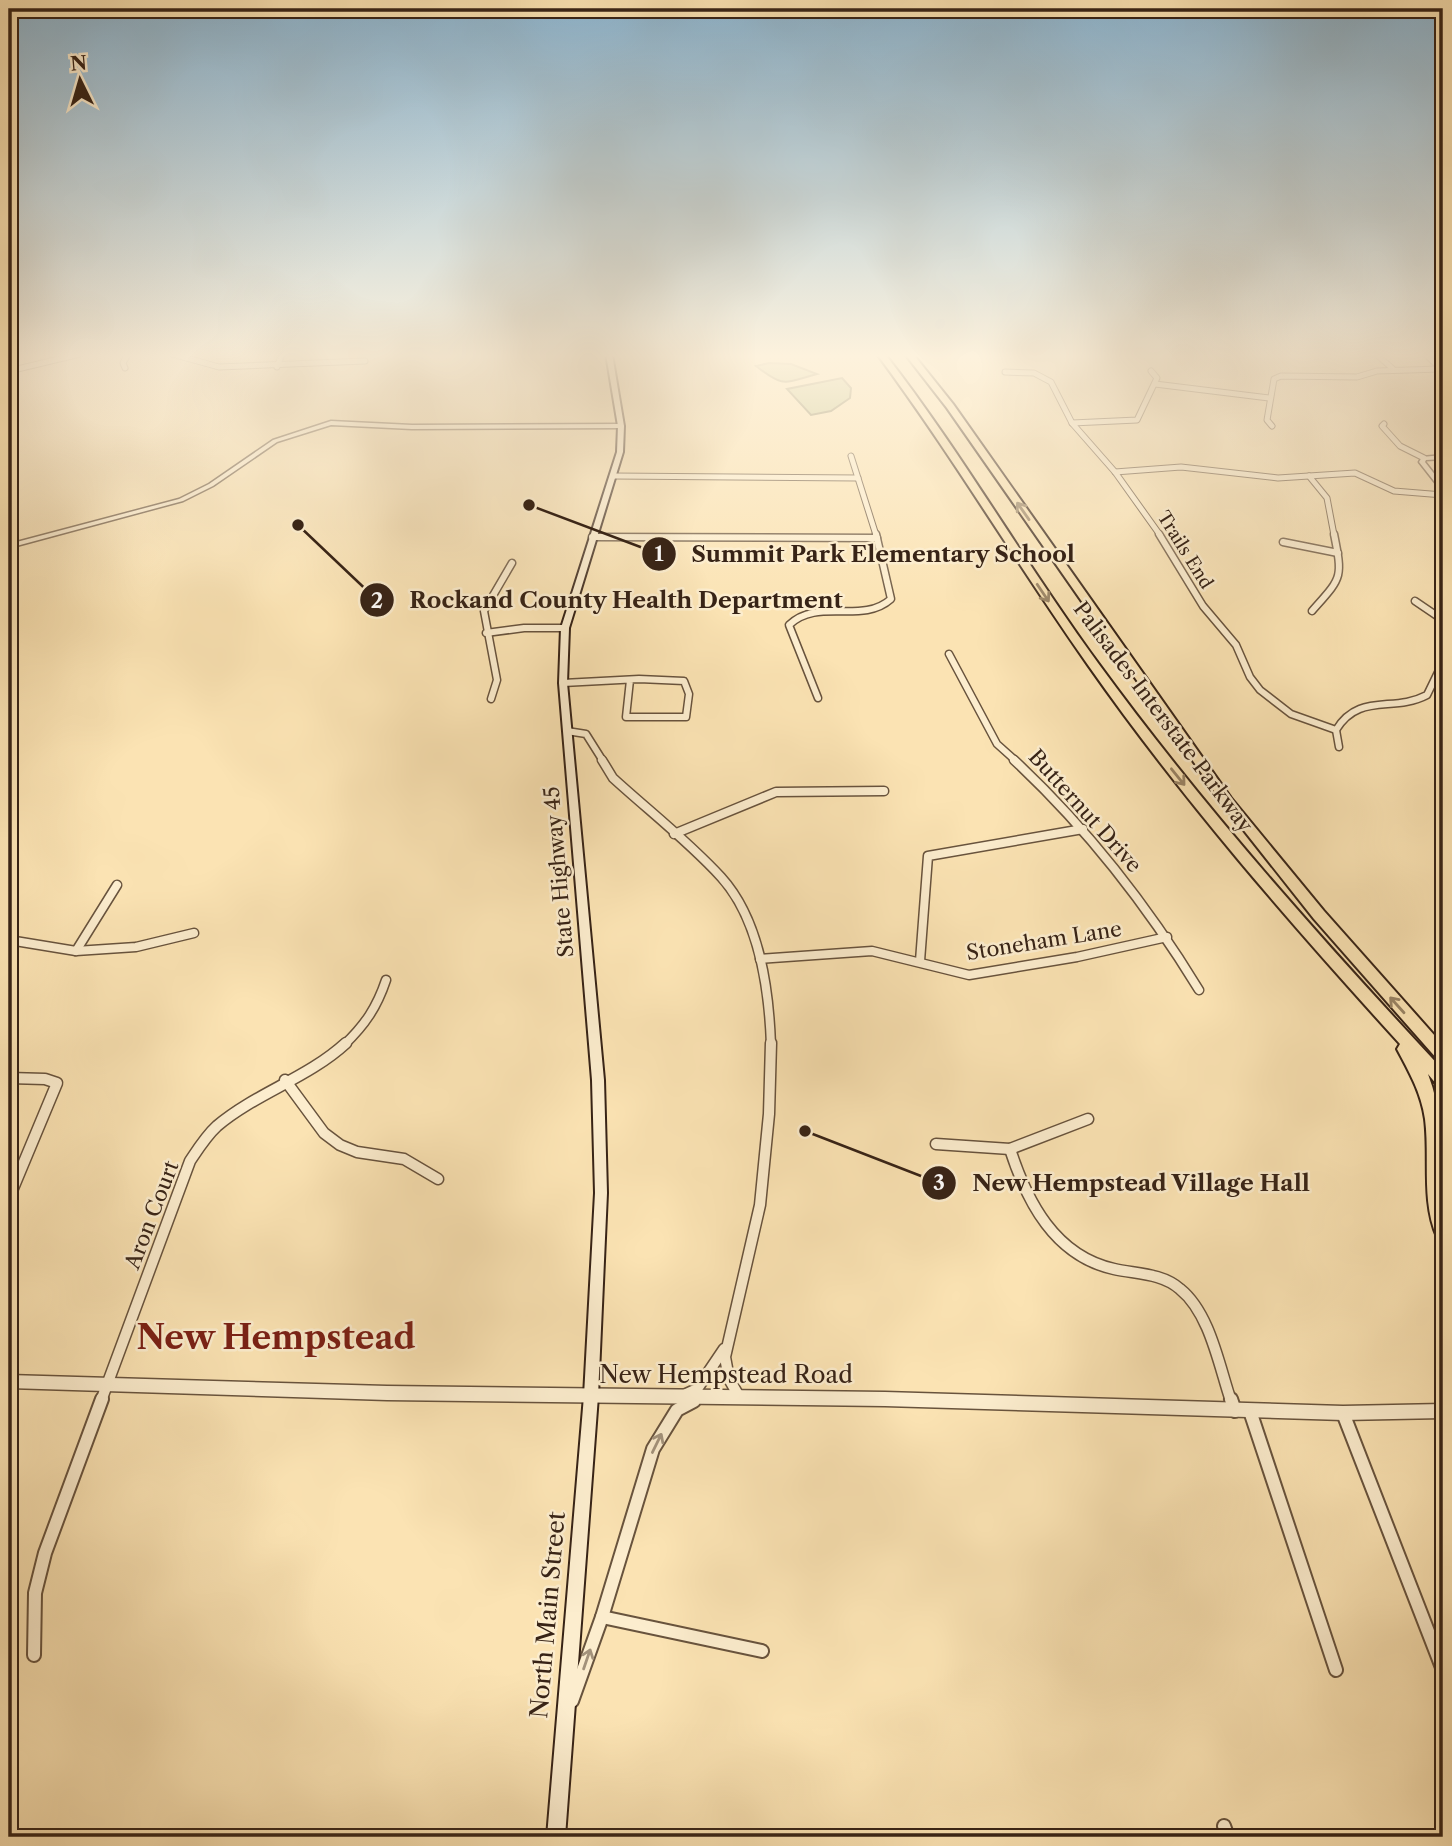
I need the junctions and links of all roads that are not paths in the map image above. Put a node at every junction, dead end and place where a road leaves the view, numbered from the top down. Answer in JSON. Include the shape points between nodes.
{"nodes":[{"id":1,"x":281,"y":440,"type":"edge"},
{"id":2,"x":622,"y":440,"type":"edge"},
{"id":3,"x":940,"y":440,"type":"edge"},
{"id":4,"x":974,"y":440,"type":"edge"},
{"id":5,"x":1086,"y":440,"type":"edge"},
{"id":6,"x":1395,"y":440,"type":"edge"},
{"id":7,"x":851,"y":456,"type":"dead end"},
{"id":8,"x":1443,"y":457,"type":"edge"},
{"id":9,"x":1424,"y":458,"type":"junction"},
{"id":10,"x":1115,"y":472,"type":"junction"},
{"id":11,"x":614,"y":475,"type":"junction"},
{"id":12,"x":1309,"y":476,"type":"junction"},
{"id":13,"x":858,"y":478,"type":"junction"},
{"id":14,"x":1443,"y":489,"type":"edge"},
{"id":15,"x":1443,"y":495,"type":"edge"},
{"id":16,"x":592,"y":537,"type":"junction"},
{"id":17,"x":877,"y":538,"type":"junction"},
{"id":18,"x":1283,"y":542,"type":"dead end"},
{"id":19,"x":9,"y":546,"type":"edge"},
{"id":20,"x":1338,"y":553,"type":"junction"},
{"id":21,"x":512,"y":563,"type":"dead end"},
{"id":22,"x":1415,"y":601,"type":"dead end"},
{"id":23,"x":1312,"y":611,"type":"dead end"},
{"id":24,"x":1443,"y":620,"type":"edge"},
{"id":25,"x":565,"y":628,"type":"junction"},
{"id":26,"x":486,"y":633,"type":"junction"},
{"id":27,"x":950,"y":654,"type":"dead end"},
{"id":28,"x":1443,"y":662,"type":"edge"},
{"id":29,"x":630,"y":680,"type":"junction"},
{"id":30,"x":564,"y":683,"type":"junction"},
{"id":31,"x":818,"y":698,"type":"dead end"},
{"id":32,"x":491,"y":699,"type":"dead end"},
{"id":33,"x":1336,"y":730,"type":"junction"},
{"id":34,"x":567,"y":731,"type":"junction"},
{"id":35,"x":1339,"y":747,"type":"dead end"},
{"id":36,"x":884,"y":791,"type":"dead end"},
{"id":37,"x":1083,"y":829,"type":"junction"},
{"id":38,"x":674,"y":834,"type":"junction"},
{"id":39,"x":117,"y":885,"type":"dead end"},
{"id":40,"x":194,"y":933,"type":"dead end"},
{"id":41,"x":1167,"y":937,"type":"junction"},
{"id":42,"x":9,"y":940,"type":"edge"},
{"id":43,"x":76,"y":951,"type":"junction"},
{"id":44,"x":1329,"y":955,"type":"junction"},
{"id":45,"x":760,"y":959,"type":"junction"},
{"id":46,"x":920,"y":961,"type":"junction"},
{"id":47,"x":386,"y":980,"type":"dead end"},
{"id":48,"x":1199,"y":990,"type":"dead end"},
{"id":49,"x":1443,"y":1055,"type":"edge"},
{"id":50,"x":9,"y":1078,"type":"edge"},
{"id":51,"x":285,"y":1080,"type":"junction"},
{"id":52,"x":1443,"y":1080,"type":"edge"},
{"id":53,"x":1088,"y":1119,"type":"dead end"},
{"id":54,"x":936,"y":1144,"type":"dead end"},
{"id":55,"x":1010,"y":1149,"type":"junction"},
{"id":56,"x":438,"y":1179,"type":"dead end"},
{"id":57,"x":9,"y":1198,"type":"edge"},
{"id":58,"x":1443,"y":1230,"type":"edge"},
{"id":59,"x":728,"y":1340,"type":"junction"},
{"id":60,"x":9,"y":1381,"type":"edge"},
{"id":61,"x":108,"y":1382,"type":"junction"},
{"id":62,"x":591,"y":1396,"type":"junction"},
{"id":63,"x":705,"y":1397,"type":"junction"},
{"id":64,"x":676,"y":1398,"type":"junction"},
{"id":65,"x":740,"y":1398,"type":"junction"},
{"id":66,"x":1235,"y":1411,"type":"junction"},
{"id":67,"x":1250,"y":1411,"type":"junction"},
{"id":68,"x":1443,"y":1411,"type":"edge"},
{"id":69,"x":1343,"y":1413,"type":"junction"},
{"id":70,"x":602,"y":1617,"type":"junction"},
{"id":71,"x":762,"y":1651,"type":"dead end"},
{"id":72,"x":34,"y":1655,"type":"dead end"},
{"id":73,"x":1336,"y":1670,"type":"dead end"},
{"id":74,"x":1443,"y":1670,"type":"edge"},
{"id":75,"x":564,"y":1724,"type":"junction"},
{"id":76,"x":556,"y":1837,"type":"edge"}],
"edges":[{"from":1,"to":19,"type":"street","via":[[181,500]]},
{"from":2,"to":11,"type":"main road","name":"State Highway 45"},
{"from":3,"to":44,"type":"highway","name":"Palisades Interstate Parkway","one_way":true,"via":[[1117,697],[1218,826]]},
{"from":49,"to":4,"type":"highway","name":"Palisades Interstate Parkway","one_way":true,"via":[[1327,925],[1234,810]]},
{"from":5,"to":10,"type":"street","name":"Trails End"},
{"from":6,"to":9,"type":"street"},
{"from":7,"to":13,"type":"street"},
{"from":8,"to":9,"type":"street"},
{"from":9,"to":14,"type":"street","via":[[1422,462]]},
{"from":10,"to":12,"type":"street","via":[[1181,467],[1250,477]]},
{"from":10,"to":33,"type":"street","name":"Trails End","via":[[1149,517],[1203,606],[1236,645],[1247,672],[1271,701],[1308,722]]},
{"from":11,"to":13,"type":"street"},
{"from":11,"to":16,"type":"main road","name":"State Highway 45"},
{"from":12,"to":15,"type":"street","via":[[1354,472],[1394,491]]},
{"from":12,"to":20,"type":"street","via":[[1327,498]]},
{"from":13,"to":17,"type":"street"},
{"from":16,"to":17,"type":"street"},
{"from":16,"to":25,"type":"main road","name":"State Highway 45"},
{"from":17,"to":31,"type":"street","via":[[892,593],[888,604],[874,610],[808,613],[789,625]]},
{"from":18,"to":20,"type":"street"},
{"from":20,"to":23,"type":"street","via":[[1338,581]]},
{"from":21,"to":26,"type":"street","via":[[484,611]]},
{"from":22,"to":24,"type":"street"},
{"from":25,"to":26,"type":"street"},
{"from":25,"to":30,"type":"main road","name":"State Highway 45"},
{"from":26,"to":32,"type":"street","via":[[497,680]]},
{"from":27,"to":37,"type":"street","name":"Butternut Drive","via":[[997,744]]},
{"from":28,"to":33,"type":"street","via":[[1433,689],[1420,699],[1356,708],[1340,719]]},
{"from":29,"to":29,"type":"street","via":[[684,681],[690,694],[687,717],[626,717]]},
{"from":29,"to":30,"type":"street"},
{"from":30,"to":34,"type":"main road","name":"State Highway 45"},
{"from":33,"to":35,"type":"street"},
{"from":34,"to":38,"type":"street","via":[[586,734],[613,778]]},
{"from":34,"to":62,"type":"main road","name":"State Highway 45","via":[[601,1135]]},
{"from":36,"to":38,"type":"street","via":[[776,792]]},
{"from":37,"to":41,"type":"street","name":"Butternut Drive"},
{"from":37,"to":46,"type":"street","via":[[928,856]]},
{"from":38,"to":45,"type":"street","via":[[735,896]]},
{"from":39,"to":43,"type":"street"},
{"from":40,"to":43,"type":"street","via":[[136,947]]},
{"from":41,"to":46,"type":"street","name":"Stoneham Lane","via":[[969,975]]},
{"from":41,"to":48,"type":"street","name":"Butternut Drive"},
{"from":42,"to":43,"type":"street"},
{"from":44,"to":52,"type":"highway","name":"Palisades Interstate Parkway"},
{"from":44,"to":58,"type":"highway","via":[[1398,1040],[1423,1080],[1436,1126]]},
{"from":45,"to":46,"type":"street","name":"Stoneham Lane","via":[[872,951]]},
{"from":45,"to":59,"type":"street","via":[[772,1037],[772,1089],[755,1235]]},
{"from":47,"to":51,"type":"street","name":"Aron Court","via":[[382,1001],[371,1020],[330,1055]]},
{"from":50,"to":57,"type":"street","via":[[57,1083]]},
{"from":51,"to":56,"type":"street","via":[[324,1133],[341,1145],[404,1159]]},
{"from":51,"to":61,"type":"street","name":"Aron Court","via":[[215,1128],[190,1161]]},
{"from":53,"to":55,"type":"street"},
{"from":54,"to":55,"type":"street"},
{"from":55,"to":66,"type":"street","via":[[1020,1184],[1054,1234],[1080,1255],[1111,1269],[1159,1277],[1182,1289],[1197,1310]]},
{"from":59,"to":64,"type":"street","via":[[697,1389]]},
{"from":59,"to":65,"type":"street","via":[[725,1371]]},
{"from":60,"to":61,"type":"street","name":"New Hempstead Road"},
{"from":61,"to":62,"type":"street","name":"New Hempstead Road"},
{"from":61,"to":72,"type":"street","name":"Aron Court","via":[[45,1553],[36,1593]]},
{"from":62,"to":64,"type":"street","name":"New Hempstead Road"},
{"from":62,"to":75,"type":"main road","name":"North Main Street"},
{"from":63,"to":64,"type":"street","name":"New Hempstead Road"},
{"from":63,"to":65,"type":"street","name":"New Hempstead Road"},
{"from":70,"to":63,"type":"street","one_way":true,"via":[[653,1449],[677,1410]]},
{"from":65,"to":66,"type":"street","name":"New Hempstead Road"},
{"from":66,"to":67,"type":"street","name":"New Hempstead Road"},
{"from":67,"to":69,"type":"street","name":"New Hempstead Road"},
{"from":67,"to":73,"type":"street"},
{"from":68,"to":69,"type":"street","name":"New Hempstead Road"},
{"from":69,"to":74,"type":"street"},
{"from":70,"to":71,"type":"street"},
{"from":75,"to":70,"type":"street","one_way":true},
{"from":75,"to":76,"type":"main road","name":"North Main Street"}]}
